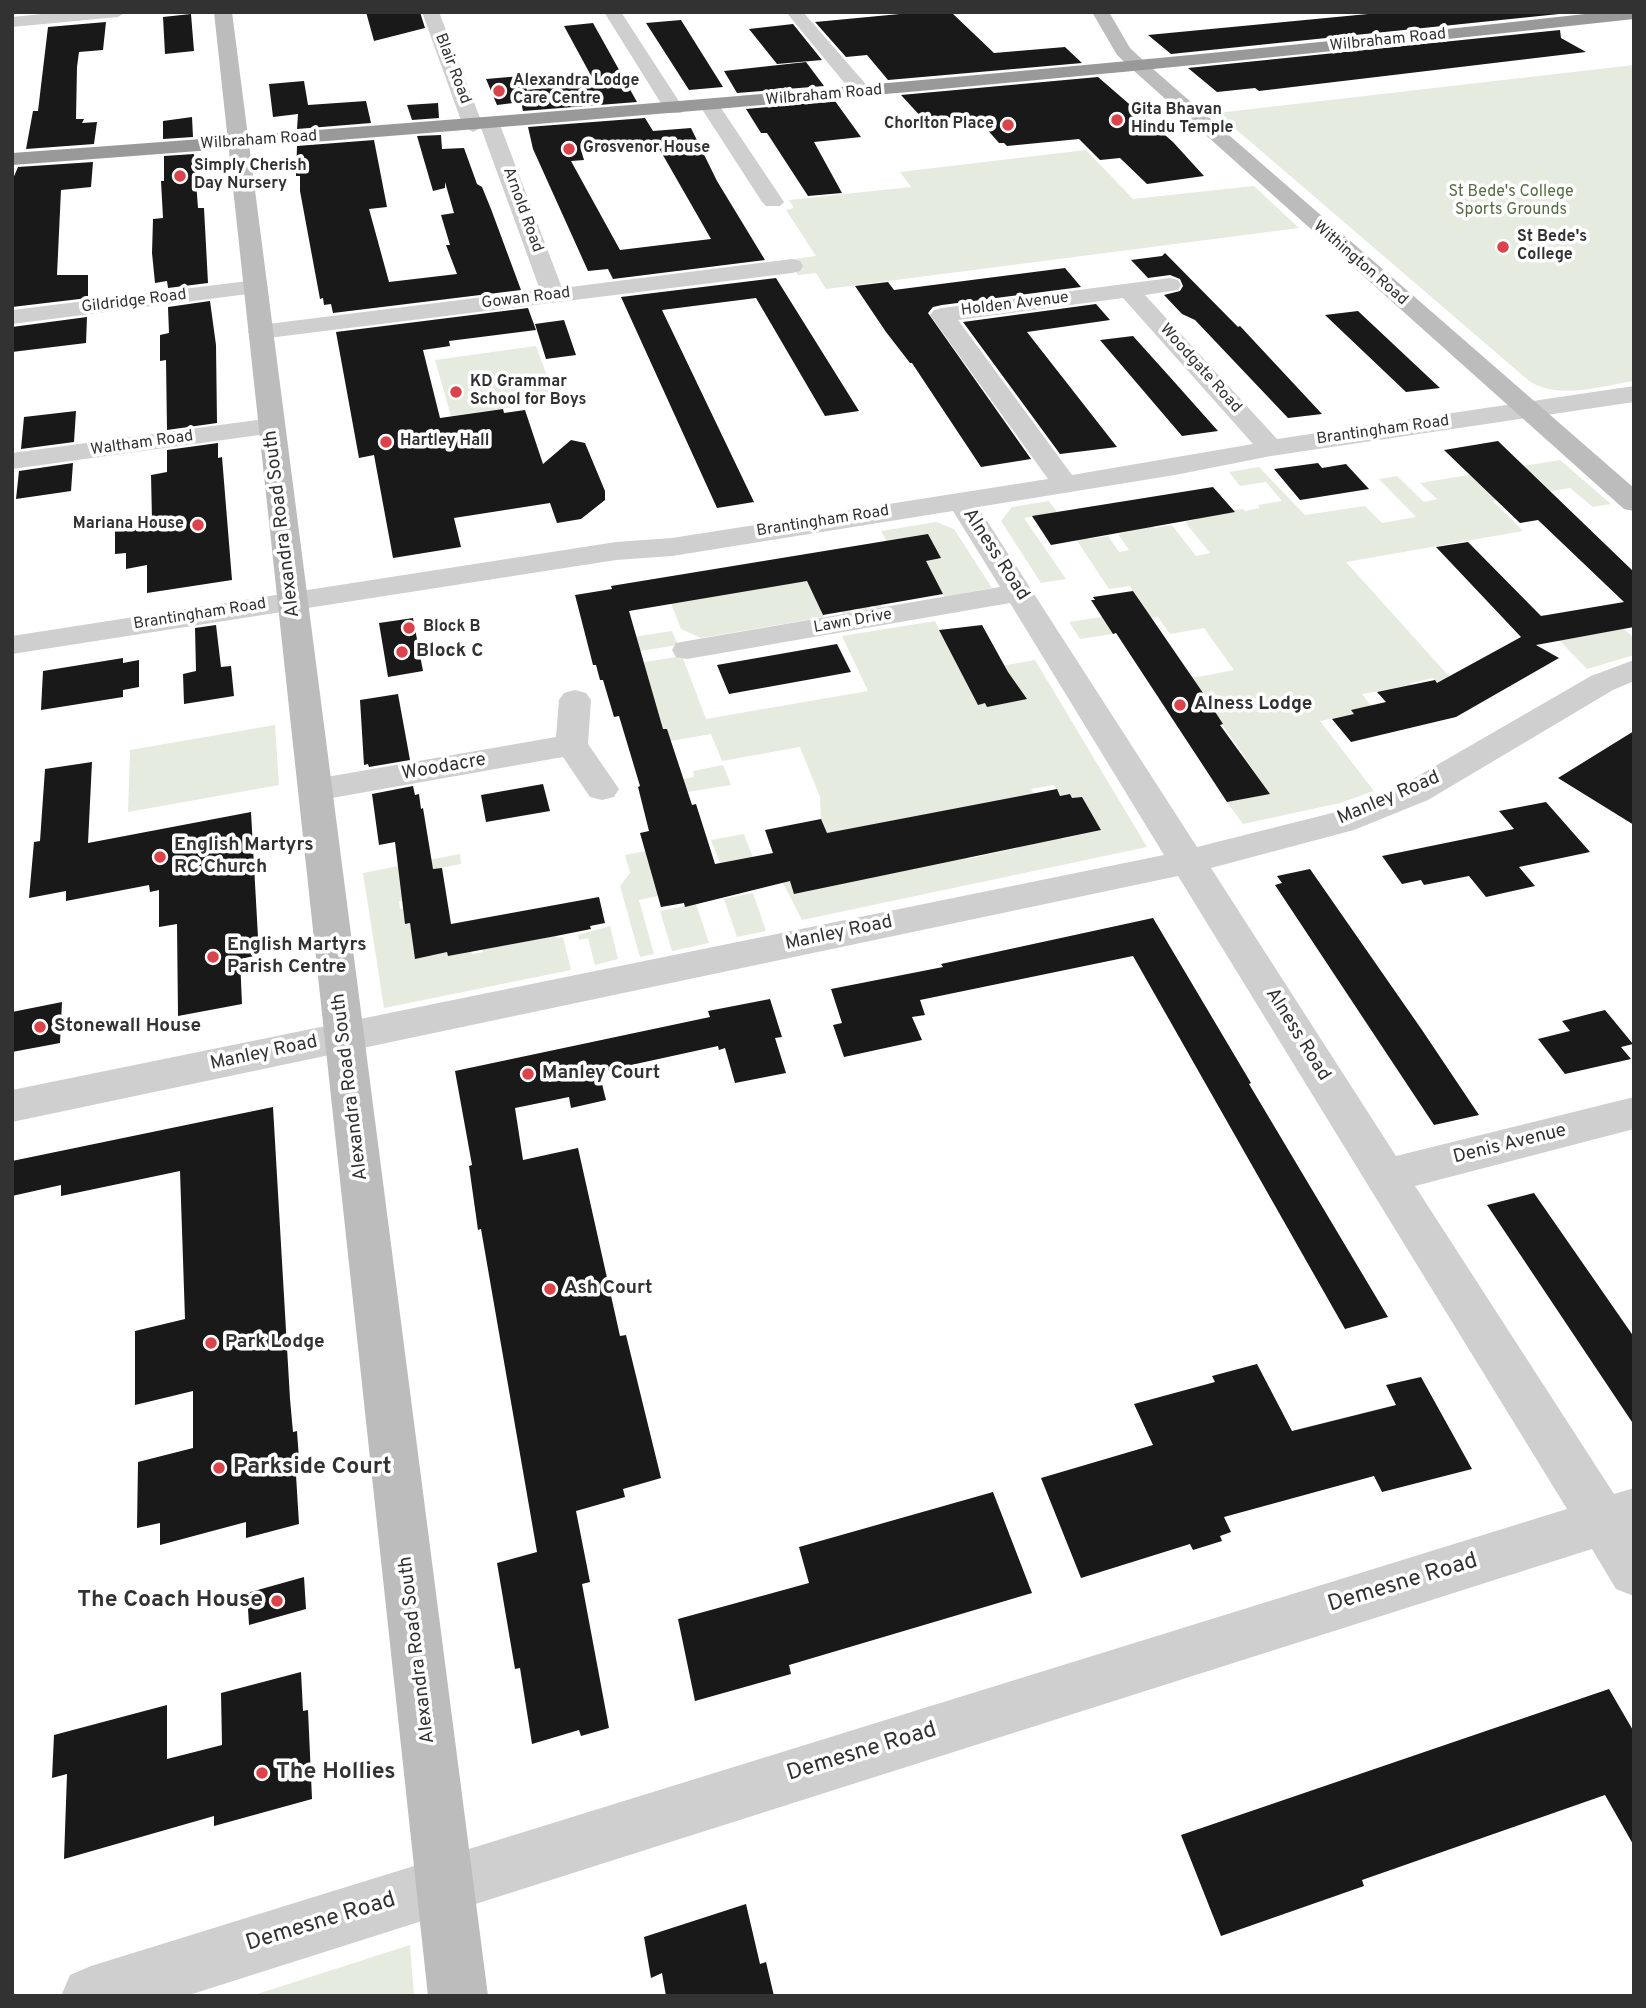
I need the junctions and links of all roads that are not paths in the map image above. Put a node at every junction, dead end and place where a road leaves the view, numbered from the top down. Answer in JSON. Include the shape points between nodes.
{"nodes":[{"id":1,"x":118,"y":12,"type":"edge"},
{"id":2,"x":223,"y":12,"type":"edge"},
{"id":3,"x":430,"y":12,"type":"edge"},
{"id":4,"x":612,"y":12,"type":"edge"},
{"id":5,"x":1100,"y":12,"type":"edge"},
{"id":6,"x":818,"y":13,"type":"edge"},
{"id":7,"x":1634,"y":13,"type":"edge"},
{"id":8,"x":795,"y":14,"type":"edge"},
{"id":9,"x":14,"y":23,"type":"edge"},
{"id":10,"x":1200,"y":60,"type":"junction"},
{"id":11,"x":1139,"y":66,"type":"junction"},
{"id":12,"x":1163,"y":87,"type":"junction"},
{"id":13,"x":863,"y":93,"type":"junction"},
{"id":14,"x":710,"y":106,"type":"junction"},
{"id":15,"x":674,"y":109,"type":"junction"},
{"id":16,"x":482,"y":125,"type":"junction"},
{"id":17,"x":238,"y":143,"type":"junction"},
{"id":18,"x":12,"y":159,"type":"edge"},
{"id":19,"x":773,"y":202,"type":"dead end"},
{"id":20,"x":792,"y":266,"type":"dead end"},
{"id":21,"x":1170,"y":285,"type":"dead end"},
{"id":22,"x":256,"y":287,"type":"junction"},
{"id":23,"x":1129,"y":290,"type":"junction"},
{"id":24,"x":554,"y":296,"type":"junction"},
{"id":25,"x":12,"y":317,"type":"edge"},
{"id":26,"x":260,"y":332,"type":"junction"},
{"id":27,"x":1634,"y":394,"type":"edge"},
{"id":28,"x":1526,"y":410,"type":"junction"},
{"id":29,"x":272,"y":426,"type":"junction"},
{"id":30,"x":1271,"y":448,"type":"junction"},
{"id":31,"x":12,"y":461,"type":"edge"},
{"id":32,"x":1065,"y":484,"type":"junction"},
{"id":33,"x":960,"y":500,"type":"junction"},
{"id":34,"x":1634,"y":503,"type":"edge"},
{"id":35,"x":1019,"y":593,"type":"junction"},
{"id":36,"x":292,"y":601,"type":"junction"},
{"id":37,"x":12,"y":645,"type":"edge"},
{"id":38,"x":687,"y":650,"type":"dead end"},
{"id":39,"x":1634,"y":670,"type":"edge"},
{"id":40,"x":575,"y":699,"type":"dead end"},
{"id":41,"x":572,"y":746,"type":"junction"},
{"id":42,"x":602,"y":789,"type":"dead end"},
{"id":43,"x":316,"y":790,"type":"junction"},
{"id":44,"x":1188,"y":862,"type":"junction"},
{"id":45,"x":345,"y":1037,"type":"junction"},
{"id":46,"x":12,"y":1106,"type":"edge"},
{"id":47,"x":1634,"y":1114,"type":"edge"},
{"id":48,"x":1386,"y":1176,"type":"junction"},
{"id":49,"x":1618,"y":1517,"type":"edge"},
{"id":50,"x":1634,"y":1572,"type":"edge"},
{"id":51,"x":445,"y":1884,"type":"junction"},
{"id":52,"x":91,"y":1996,"type":"edge"},
{"id":53,"x":458,"y":1996,"type":"edge"}],
"edges":[{"from":1,"to":9,"type":"street"},
{"from":2,"to":17,"type":"street","name":"Alexandra Road South"},
{"from":3,"to":16,"type":"street","name":"Blair Road"},
{"from":4,"to":15,"type":"street"},
{"from":5,"to":11,"type":"street","name":"Withington Road","via":[[1123,51]]},
{"from":6,"to":8,"type":"street"},
{"from":7,"to":10,"type":"highway","name":"Wilbraham Road"},
{"from":8,"to":13,"type":"street"},
{"from":10,"to":11,"type":"highway","name":"Wilbraham Road"},
{"from":10,"to":12,"type":"street","via":[[1168,73]]},
{"from":11,"to":12,"type":"street","name":"Withington Road"},
{"from":11,"to":13,"type":"highway","name":"Wilbraham Road"},
{"from":12,"to":28,"type":"street","name":"Withington Road"},
{"from":13,"to":14,"type":"highway","name":"Wilbraham Road"},
{"from":14,"to":15,"type":"highway","name":"Wilbraham Road"},
{"from":14,"to":19,"type":"street"},
{"from":15,"to":16,"type":"highway","name":"Wilbraham Road"},
{"from":16,"to":17,"type":"highway","name":"Wilbraham Road"},
{"from":16,"to":24,"type":"street","name":"Arnold Road"},
{"from":17,"to":18,"type":"highway","name":"Wilbraham Road"},
{"from":17,"to":22,"type":"street","name":"Alexandra Road South"},
{"from":20,"to":24,"type":"street","name":"Gowan Road"},
{"from":21,"to":23,"type":"street","name":"Holden Avenue"},
{"from":22,"to":25,"type":"street","name":"Gildridge Road"},
{"from":22,"to":26,"type":"street","name":"Alexandra Road South"},
{"from":23,"to":30,"type":"street","name":"Woodgate Road"},
{"from":23,"to":32,"type":"street","name":"Holden Avenue","via":[[942,315]]},
{"from":24,"to":26,"type":"street","name":"Gowan Road"},
{"from":26,"to":29,"type":"street","name":"Alexandra Road South"},
{"from":27,"to":28,"type":"street","name":"Brantingham Road"},
{"from":28,"to":30,"type":"street","name":"Brantingham Road"},
{"from":28,"to":34,"type":"street","name":"Withington Road"},
{"from":29,"to":31,"type":"street","name":"Waltham Road"},
{"from":29,"to":36,"type":"street","name":"Alexandra Road South"},
{"from":30,"to":32,"type":"street","name":"Brantingham Road"},
{"from":32,"to":33,"type":"street","name":"Brantingham Road"},
{"from":33,"to":35,"type":"street","name":"Alness Road"},
{"from":33,"to":36,"type":"street","name":"Brantingham Road"},
{"from":35,"to":38,"type":"street","name":"Lawn Drive"},
{"from":35,"to":44,"type":"street","name":"Alness Road"},
{"from":36,"to":37,"type":"street","name":"Brantingham Road"},
{"from":36,"to":43,"type":"street","name":"Alexandra Road South"},
{"from":39,"to":44,"type":"street","name":"Manley Road","via":[[1602,683],[1416,792],[1342,821]]},
{"from":40,"to":41,"type":"street"},
{"from":41,"to":42,"type":"street"},
{"from":41,"to":43,"type":"street","name":"Woodacre"},
{"from":43,"to":45,"type":"street","name":"Alexandra Road South"},
{"from":44,"to":45,"type":"street","name":"Manley Road"},
{"from":44,"to":48,"type":"street","name":"Alness Road"},
{"from":45,"to":46,"type":"street","name":"Manley Road"},
{"from":45,"to":51,"type":"street","name":"Alexandra Road South"},
{"from":47,"to":48,"type":"street","name":"Denis Avenue"},
{"from":48,"to":49,"type":"street","name":"Alness Road"},
{"from":49,"to":50,"type":"street","name":"Alness Road"},
{"from":49,"to":51,"type":"street","name":"Demesne Road"},
{"from":51,"to":52,"type":"street","name":"Demesne Road"},
{"from":51,"to":53,"type":"street","name":"Alexandra Road South"}]}
